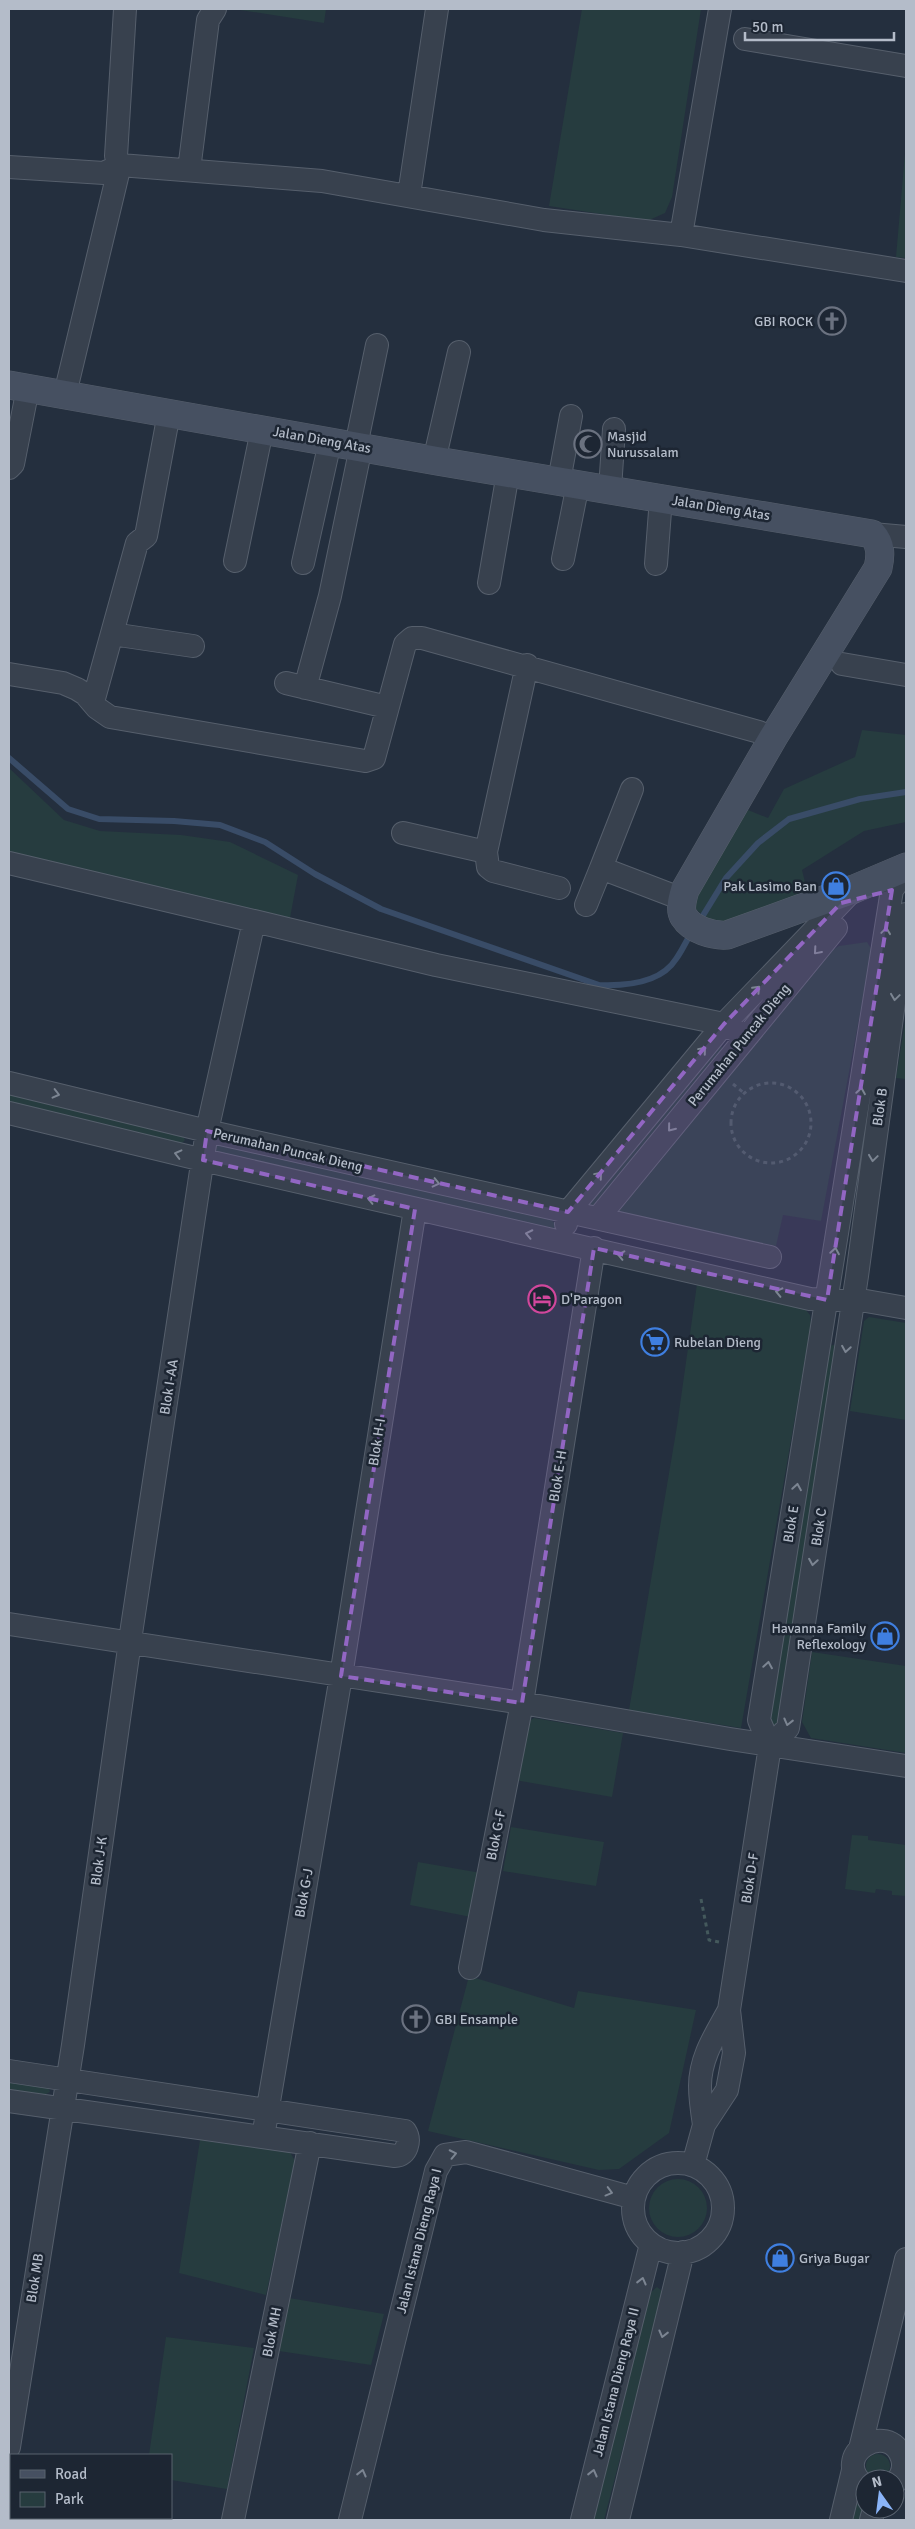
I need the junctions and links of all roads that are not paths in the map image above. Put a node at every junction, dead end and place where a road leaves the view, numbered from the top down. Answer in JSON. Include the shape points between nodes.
{"nodes":[{"id":1,"x":125,"y":9,"type":"edge"},
{"id":2,"x":215,"y":9,"type":"edge"},
{"id":3,"x":437,"y":9,"type":"edge"},
{"id":4,"x":720,"y":9,"type":"edge"},
{"id":5,"x":745,"y":39,"type":"dead end"},
{"id":6,"x":906,"y":66,"type":"edge"},
{"id":7,"x":120,"y":165,"type":"junction"},
{"id":8,"x":9,"y":166,"type":"edge"},
{"id":9,"x":189,"y":170,"type":"junction"},
{"id":10,"x":409,"y":195,"type":"junction"},
{"id":11,"x":681,"y":235,"type":"junction"},
{"id":12,"x":906,"y":271,"type":"edge"},
{"id":13,"x":377,"y":344,"type":"dead end"},
{"id":14,"x":459,"y":352,"type":"dead end"},
{"id":15,"x":18,"y":387,"type":"edge"},
{"id":16,"x":66,"y":394,"type":"junction"},
{"id":17,"x":169,"y":413,"type":"junction"},
{"id":18,"x":571,"y":416,"type":"dead end"},
{"id":19,"x":614,"y":429,"type":"dead end"},
{"id":20,"x":262,"y":430,"type":"junction"},
{"id":21,"x":349,"y":445,"type":"junction"},
{"id":22,"x":434,"y":460,"type":"junction"},
{"id":23,"x":9,"y":468,"type":"edge"},
{"id":24,"x":508,"y":473,"type":"junction"},
{"id":25,"x":569,"y":482,"type":"junction"},
{"id":26,"x":610,"y":489,"type":"junction"},
{"id":27,"x":661,"y":498,"type":"junction"},
{"id":28,"x":872,"y":534,"type":"junction"},
{"id":29,"x":906,"y":536,"type":"edge"},
{"id":30,"x":563,"y":559,"type":"dead end"},
{"id":31,"x":235,"y":560,"type":"dead end"},
{"id":32,"x":303,"y":564,"type":"dead end"},
{"id":33,"x":656,"y":564,"type":"dead end"},
{"id":34,"x":489,"y":583,"type":"dead end"},
{"id":35,"x":112,"y":634,"type":"junction"},
{"id":36,"x":193,"y":646,"type":"dead end"},
{"id":37,"x":842,"y":664,"type":"dead end"},
{"id":38,"x":527,"y":666,"type":"junction"},
{"id":39,"x":9,"y":674,"type":"edge"},
{"id":40,"x":906,"y":675,"type":"edge"},
{"id":41,"x":93,"y":702,"type":"junction"},
{"id":42,"x":387,"y":707,"type":"junction"},
{"id":43,"x":772,"y":738,"type":"junction"},
{"id":44,"x":632,"y":789,"type":"dead end"},
{"id":45,"x":403,"y":832,"type":"dead end"},
{"id":46,"x":486,"y":852,"type":"junction"},
{"id":47,"x":9,"y":864,"type":"edge"},
{"id":48,"x":601,"y":868,"type":"junction"},
{"id":49,"x":882,"y":885,"type":"edge"},
{"id":50,"x":559,"y":888,"type":"dead end"},
{"id":51,"x":586,"y":905,"type":"dead end"},
{"id":52,"x":906,"y":914,"type":"edge"},
{"id":53,"x":690,"y":916,"type":"junction"},
{"id":54,"x":254,"y":921,"type":"junction"},
{"id":55,"x":724,"y":1024,"type":"junction"},
{"id":56,"x":746,"y":1036,"type":"junction"},
{"id":57,"x":9,"y":1083,"type":"edge"},
{"id":58,"x":9,"y":1113,"type":"edge"},
{"id":59,"x":207,"y":1131,"type":"junction"},
{"id":60,"x":203,"y":1160,"type":"junction"},
{"id":61,"x":415,"y":1209,"type":"junction"},
{"id":62,"x":568,"y":1212,"type":"junction"},
{"id":63,"x":598,"y":1218,"type":"junction"},
{"id":64,"x":562,"y":1241,"type":"junction"},
{"id":65,"x":594,"y":1248,"type":"junction"},
{"id":66,"x":770,"y":1257,"type":"dead end"},
{"id":67,"x":827,"y":1300,"type":"junction"},
{"id":68,"x":853,"y":1301,"type":"junction"},
{"id":69,"x":906,"y":1308,"type":"edge"},
{"id":70,"x":9,"y":1624,"type":"edge"},
{"id":71,"x":130,"y":1642,"type":"junction"},
{"id":72,"x":341,"y":1676,"type":"junction"},
{"id":73,"x":522,"y":1703,"type":"junction"},
{"id":74,"x":770,"y":1746,"type":"junction"},
{"id":75,"x":906,"y":1766,"type":"edge"},
{"id":76,"x":470,"y":1968,"type":"dead end"},
{"id":77,"x":9,"y":2071,"type":"edge"},
{"id":78,"x":68,"y":2080,"type":"junction"},
{"id":79,"x":9,"y":2101,"type":"edge"},
{"id":80,"x":63,"y":2109,"type":"junction"},
{"id":81,"x":268,"y":2110,"type":"junction"},
{"id":82,"x":263,"y":2137,"type":"junction"},
{"id":83,"x":310,"y":2143,"type":"junction"},
{"id":84,"x":693,"y":2166,"type":"junction"},
{"id":85,"x":634,"y":2198,"type":"junction"},
{"id":86,"x":651,"y":2244,"type":"junction"},
{"id":87,"x":683,"y":2252,"type":"junction"},
{"id":88,"x":906,"y":2259,"type":"edge"},
{"id":89,"x":14,"y":2374,"type":"edge"},
{"id":90,"x":9,"y":2447,"type":"edge"},
{"id":91,"x":899,"y":2447,"type":"edge"},
{"id":92,"x":860,"y":2449,"type":"junction"},
{"id":93,"x":855,"y":2469,"type":"edge"},
{"id":94,"x":902,"y":2469,"type":"edge"},
{"id":95,"x":855,"y":2487,"type":"edge"},
{"id":96,"x":233,"y":2520,"type":"edge"},
{"id":97,"x":350,"y":2520,"type":"edge"},
{"id":98,"x":582,"y":2520,"type":"edge"},
{"id":99,"x":618,"y":2520,"type":"edge"},
{"id":100,"x":841,"y":2520,"type":"edge"}],
"edges":[{"from":1,"to":7,"type":"street","via":[[116,156]]},
{"from":2,"to":9,"type":"street","via":[[208,20]]},
{"from":3,"to":10,"type":"street"},
{"from":4,"to":11,"type":"street"},
{"from":5,"to":6,"type":"street"},
{"from":7,"to":8,"type":"street","via":[[104,173]]},
{"from":7,"to":9,"type":"street"},
{"from":7,"to":16,"type":"street"},
{"from":9,"to":10,"type":"street","via":[[322,180]]},
{"from":10,"to":11,"type":"street","via":[[550,220]]},
{"from":11,"to":12,"type":"street"},
{"from":13,"to":21,"type":"street"},
{"from":14,"to":22,"type":"street"},
{"from":15,"to":16,"type":"street","name":"Jalan Dieng Atas"},
{"from":15,"to":23,"type":"street","via":[[13,464]]},
{"from":16,"to":17,"type":"street","name":"Jalan Dieng Atas"},
{"from":17,"to":20,"type":"street","name":"Jalan Dieng Atas"},
{"from":17,"to":35,"type":"street","via":[[146,536],[137,543]]},
{"from":18,"to":25,"type":"street"},
{"from":19,"to":26,"type":"street"},
{"from":20,"to":21,"type":"street","name":"Jalan Dieng Atas"},
{"from":20,"to":31,"type":"street"},
{"from":21,"to":22,"type":"street","name":"Jalan Dieng Atas"},
{"from":21,"to":32,"type":"street"},
{"from":21,"to":42,"type":"street","via":[[330,596],[295,685]]},
{"from":22,"to":24,"type":"street","name":"Jalan Dieng Atas"},
{"from":24,"to":25,"type":"street","name":"Jalan Dieng Atas"},
{"from":24,"to":34,"type":"street"},
{"from":25,"to":26,"type":"street","name":"Jalan Dieng Atas"},
{"from":25,"to":30,"type":"street"},
{"from":26,"to":27,"type":"street","name":"Jalan Dieng Atas"},
{"from":27,"to":28,"type":"street","name":"Jalan Dieng Atas"},
{"from":27,"to":33,"type":"street"},
{"from":28,"to":29,"type":"street"},
{"from":28,"to":43,"type":"street","via":[[880,549],[878,568]]},
{"from":35,"to":36,"type":"street"},
{"from":35,"to":41,"type":"street"},
{"from":37,"to":40,"type":"street"},
{"from":38,"to":42,"type":"street","via":[[412,638],[401,653]]},
{"from":38,"to":43,"type":"street"},
{"from":38,"to":46,"type":"street"},
{"from":39,"to":41,"type":"street","via":[[63,683]]},
{"from":41,"to":42,"type":"street","via":[[110,717],[365,762],[374,758]]},
{"from":43,"to":53,"type":"street","via":[[686,890]]},
{"from":44,"to":48,"type":"street"},
{"from":45,"to":46,"type":"street"},
{"from":46,"to":50,"type":"street","via":[[488,867],[493,871]]},
{"from":47,"to":54,"type":"street"},
{"from":48,"to":51,"type":"street"},
{"from":48,"to":53,"type":"street"},
{"from":49,"to":53,"type":"street","via":[[727,935],[715,936]]},
{"from":55,"to":49,"type":"street","name":"Perumahan Puncak Dieng","one_way":true},
{"from":49,"to":56,"type":"street","name":"Perumahan Puncak Dieng","one_way":true,"via":[[833,932]]},
{"from":67,"to":49,"type":"street","name":"Blok E","one_way":true},
{"from":52,"to":68,"type":"street","name":"Blok B","one_way":true},
{"from":54,"to":55,"type":"street","via":[[436,965]]},
{"from":54,"to":59,"type":"street","name":"Blok I-AA"},
{"from":55,"to":56,"type":"street"},
{"from":62,"to":55,"type":"street","name":"Perumahan Puncak Dieng","one_way":true},
{"from":56,"to":63,"type":"street","name":"Perumahan Puncak Dieng","one_way":true},
{"from":57,"to":59,"type":"street","name":"Perumahan Puncak Dieng","one_way":true},
{"from":60,"to":58,"type":"street","name":"Perumahan Puncak Dieng","one_way":true},
{"from":59,"to":60,"type":"street","name":"Blok I-AA"},
{"from":59,"to":62,"type":"street","name":"Perumahan Puncak Dieng","one_way":true},
{"from":61,"to":60,"type":"street","name":"Perumahan Puncak Dieng","one_way":true},
{"from":60,"to":71,"type":"street","name":"Blok I-AA"},
{"from":64,"to":61,"type":"street","name":"Perumahan Puncak Dieng","one_way":true},
{"from":61,"to":72,"type":"street","name":"Blok H-I"},
{"from":62,"to":63,"type":"street","name":"Perumahan Puncak Dieng"},
{"from":62,"to":64,"type":"street","name":"Perumahan Puncak Dieng"},
{"from":63,"to":66,"type":"street","name":"Perumahan Puncak Dieng"},
{"from":64,"to":65,"type":"street","name":"Perumahan Puncak Dieng"},
{"from":67,"to":65,"type":"street","name":"Perumahan Puncak Dieng","one_way":true,"via":[[810,1299]]},
{"from":65,"to":73,"type":"street","name":"Blok E-H"},
{"from":67,"to":68,"type":"street","name":"Perumahan Puncak Dieng"},
{"from":74,"to":67,"type":"street","name":"Blok E","one_way":true,"via":[[759,1720]]},
{"from":68,"to":69,"type":"street","name":"Perumahan Puncak Dieng"},
{"from":68,"to":74,"type":"street","name":"Blok C","one_way":true,"via":[[788,1728]]},
{"from":70,"to":71,"type":"street"},
{"from":71,"to":72,"type":"street"},
{"from":71,"to":78,"type":"street","name":"Blok J-K"},
{"from":72,"to":73,"type":"street"},
{"from":72,"to":81,"type":"street","name":"Blok G-J"},
{"from":73,"to":74,"type":"street"},
{"from":73,"to":76,"type":"street","name":"Blok G-F"},
{"from":74,"to":75,"type":"street"},
{"from":74,"to":84,"type":"street","name":"Blok D-F","via":[[729,2010],[707,2048],[703,2066],[700,2085],[704,2125]]},
{"from":77,"to":78,"type":"street"},
{"from":78,"to":80,"type":"street","name":"Blok J-K"},
{"from":78,"to":81,"type":"street"},
{"from":79,"to":80,"type":"street"},
{"from":80,"to":82,"type":"street"},
{"from":80,"to":89,"type":"street","name":"Blok MB"},
{"from":81,"to":82,"type":"street","name":"Blok G-J"},
{"from":81,"to":83,"type":"street","via":[[405,2131],[408,2138],[405,2152],[400,2156]]},
{"from":82,"to":83,"type":"street"},
{"from":83,"to":96,"type":"street","name":"Blok MH"},
{"from":84,"to":85,"type":"street","via":[[679,2163],[664,2165],[640,2184]]},
{"from":84,"to":87,"type":"street","via":[[706,2172],[716,2184],[722,2197],[723,2212],[719,2227],[710,2240]]},
{"from":85,"to":86,"type":"street","via":[[636,2223]]},
{"from":97,"to":85,"type":"street","name":"Jalan Istana Dieng Raya I","one_way":true,"via":[[436,2171],[445,2154],[466,2152]]},
{"from":86,"to":87,"type":"street","via":[[666,2251]]},
{"from":98,"to":86,"type":"street","name":"Jalan Istana Dieng Raya II","one_way":true},
{"from":87,"to":99,"type":"street","one_way":true},
{"from":88,"to":92,"type":"street"},
{"from":89,"to":90,"type":"street","name":"Blok MB"},
{"from":91,"to":92,"type":"street","via":[[879,2440]]},
{"from":91,"to":94,"type":"street"},
{"from":92,"to":93,"type":"street","via":[[853,2463]]},
{"from":95,"to":100,"type":"street"}]}
